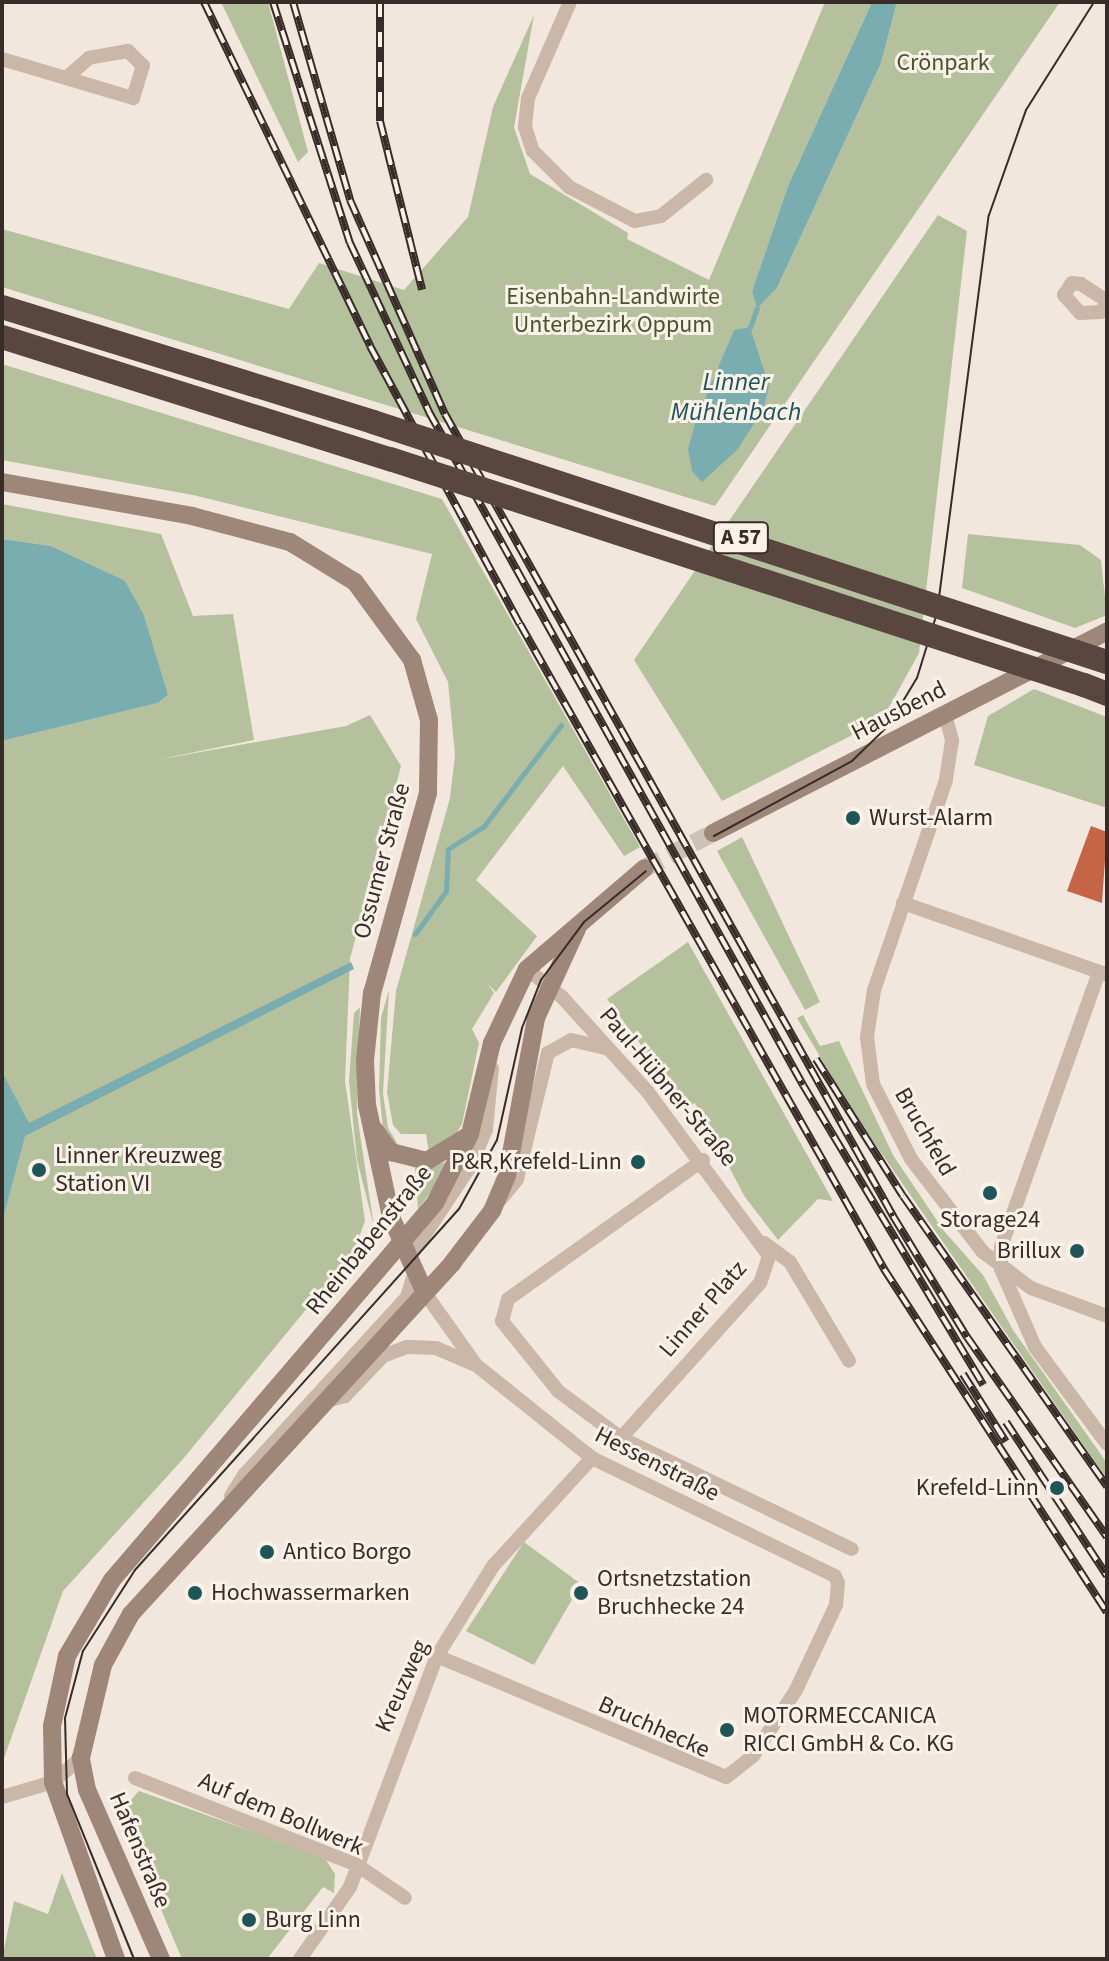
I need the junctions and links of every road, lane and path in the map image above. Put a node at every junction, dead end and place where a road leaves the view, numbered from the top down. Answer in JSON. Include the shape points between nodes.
{"nodes":[{"id":1,"x":570,"y":2,"type":"edge"},
{"id":2,"x":2,"y":59,"type":"edge"},
{"id":3,"x":66,"y":78,"type":"junction"},
{"id":4,"x":706,"y":180,"type":"dead end"},
{"id":5,"x":2,"y":307,"type":"edge"},
{"id":6,"x":2,"y":337,"type":"edge"},
{"id":7,"x":2,"y":482,"type":"edge"},
{"id":8,"x":1107,"y":631,"type":"edge"},
{"id":9,"x":1107,"y":662,"type":"edge"},
{"id":10,"x":1107,"y":694,"type":"edge"},
{"id":11,"x":945,"y":714,"type":"junction"},
{"id":12,"x":713,"y":833,"type":"tunnel mouth"},
{"id":13,"x":645,"y":868,"type":"tunnel mouth"},
{"id":14,"x":603,"y":900,"type":"junction"},
{"id":15,"x":903,"y":903,"type":"junction"},
{"id":16,"x":527,"y":969,"type":"junction"},
{"id":17,"x":1103,"y":973,"type":"edge"},
{"id":18,"x":548,"y":985,"type":"junction"},
{"id":19,"x":492,"y":1043,"type":"junction"},
{"id":20,"x":610,"y":1049,"type":"junction"},
{"id":21,"x":370,"y":1124,"type":"junction"},
{"id":22,"x":470,"y":1134,"type":"junction"},
{"id":23,"x":703,"y":1160,"type":"junction"},
{"id":24,"x":494,"y":1204,"type":"junction"},
{"id":25,"x":764,"y":1243,"type":"junction"},
{"id":26,"x":408,"y":1260,"type":"junction"},
{"id":27,"x":1001,"y":1269,"type":"junction"},
{"id":28,"x":425,"y":1293,"type":"junction"},
{"id":29,"x":1107,"y":1316,"type":"edge"},
{"id":30,"x":849,"y":1361,"type":"dead end"},
{"id":31,"x":476,"y":1365,"type":"junction"},
{"id":32,"x":325,"y":1401,"type":"junction"},
{"id":33,"x":621,"y":1438,"type":"junction"},
{"id":34,"x":1107,"y":1444,"type":"edge"},
{"id":35,"x":592,"y":1458,"type":"junction"},
{"id":36,"x":219,"y":1517,"type":"junction"},
{"id":37,"x":852,"y":1549,"type":"dead end"},
{"id":38,"x":835,"y":1576,"type":"joint"},
{"id":39,"x":437,"y":1656,"type":"junction"},
{"id":40,"x":81,"y":1758,"type":"junction"},
{"id":41,"x":135,"y":1778,"type":"dead end"},
{"id":42,"x":53,"y":1782,"type":"junction"},
{"id":43,"x":2,"y":1797,"type":"edge"},
{"id":44,"x":357,"y":1865,"type":"junction"},
{"id":45,"x":405,"y":1898,"type":"dead end"},
{"id":46,"x":116,"y":1959,"type":"edge"},
{"id":47,"x":161,"y":1959,"type":"edge"},
{"id":48,"x":300,"y":1959,"type":"edge"}],
"edges":[{"from":1,"to":4,"type":"street","via":[[528,98],[525,127],[533,151],[569,187],[635,221],[661,216]]},
{"from":2,"to":3,"type":"street"},
{"from":3,"to":3,"type":"street","via":[[89,58],[128,51],[143,66],[133,98]]},
{"from":5,"to":9,"type":"highway","number":"A 57","bridge":true,"via":[[965,611]]},
{"from":6,"to":10,"type":"highway","number":"A 57","bridge":true},
{"from":7,"to":21,"type":"main road","name":"Ossumer Straße","via":[[192,516],[290,542],[355,582],[397,632],[422,691],[431,750],[420,829],[369,1011]]},
{"from":8,"to":11,"type":"main road","name":"Hausbend"},
{"from":11,"to":12,"type":"main road","name":"Hausbend"},
{"from":11,"to":15,"type":"street","name":"Bruchfeld","via":[[952,741],[946,780]]},
{"from":13,"to":14,"type":"main road"},
{"from":14,"to":16,"type":"main road","name":"Rheinbabenstraße"},
{"from":14,"to":18,"type":"main road","name":"Rheinbabenstraße","via":[[577,930]]},
{"from":15,"to":17,"type":"street"},
{"from":15,"to":27,"type":"street","name":"Bruchfeld","via":[[869,1016],[873,1084],[911,1159]]},
{"from":16,"to":18,"type":"street","name":"Paul-Hübner-Straße"},
{"from":16,"to":19,"type":"main road","name":"Rheinbabenstraße"},
{"from":17,"to":27,"type":"street","via":[[1001,1247]]},
{"from":18,"to":20,"type":"street","name":"Paul-Hübner-Straße"},
{"from":18,"to":24,"type":"main road","name":"Rheinbabenstraße","via":[[507,1175]]},
{"from":19,"to":22,"type":"main road","name":"Rheinbabenstraße"},
{"from":19,"to":26,"type":"street","via":[[486,1129],[471,1165]]},
{"from":20,"to":23,"type":"street","name":"Paul-Hübner-Straße"},
{"from":20,"to":24,"type":"street","via":[[571,1040],[548,1053],[517,1179]]},
{"from":21,"to":22,"type":"main road","via":[[391,1152],[409,1160],[444,1155]]},
{"from":21,"to":26,"type":"main road","name":"Ossumer Straße"},
{"from":22,"to":26,"type":"main road","name":"Rheinbabenstraße"},
{"from":23,"to":25,"type":"street","name":"Paul-Hübner-Straße"},
{"from":23,"to":33,"type":"street","via":[[508,1299],[501,1310],[510,1337],[558,1391]]},
{"from":24,"to":28,"type":"main road","name":"Rheinbabenstraße"},
{"from":25,"to":30,"type":"street","name":"Linner Platz","via":[[799,1273]]},
{"from":25,"to":33,"type":"street","name":"Linner Platz","via":[[768,1269],[760,1283]]},
{"from":26,"to":28,"type":"main road","name":"Ossumer Straße"},
{"from":26,"to":36,"type":"street","name":"Rheinbabenstraße","via":[[407,1297],[245,1474]]},
{"from":26,"to":42,"type":"main road","name":"Rheinbabenstraße","via":[[101,1595],[67,1656],[52,1726]]},
{"from":27,"to":29,"type":"street","name":"Bruchfeld","via":[[1031,1288]]},
{"from":27,"to":34,"type":"street","via":[[1035,1347]]},
{"from":28,"to":31,"type":"street","name":"Hessenstraße"},
{"from":28,"to":32,"type":"main road","name":"Rheinbabenstraße"},
{"from":31,"to":32,"type":"street","name":"Hessenstraße","via":[[414,1345],[383,1356],[345,1396]]},
{"from":31,"to":35,"type":"street","name":"Hessenstraße"},
{"from":32,"to":36,"type":"main road","name":"Rheinbabenstraße"},
{"from":33,"to":37,"type":"street"},
{"from":35,"to":38,"type":"street","name":"Hessenstraße"},
{"from":35,"to":39,"type":"street","name":"Kreuzweg","via":[[493,1566]]},
{"from":36,"to":40,"type":"main road","name":"Rheinbabenstraße","via":[[117,1637],[91,1699]]},
{"from":38,"to":39,"type":"street","name":"Bruchhecke","via":[[836,1605],[796,1690],[753,1756],[726,1777]]},
{"from":39,"to":44,"type":"street","name":"Kreuzweg"},
{"from":40,"to":42,"type":"street"},
{"from":40,"to":47,"type":"main road","name":"Hafenstraße","via":[[87,1790]]},
{"from":41,"to":44,"type":"street","name":"Auf dem Bollwerk"},
{"from":42,"to":43,"type":"street"},
{"from":42,"to":46,"type":"main road"},
{"from":44,"to":45,"type":"street","name":"Auf dem Bollwerk"},
{"from":44,"to":48,"type":"street","name":"Kreuzweg","via":[[341,1903]]}]}
